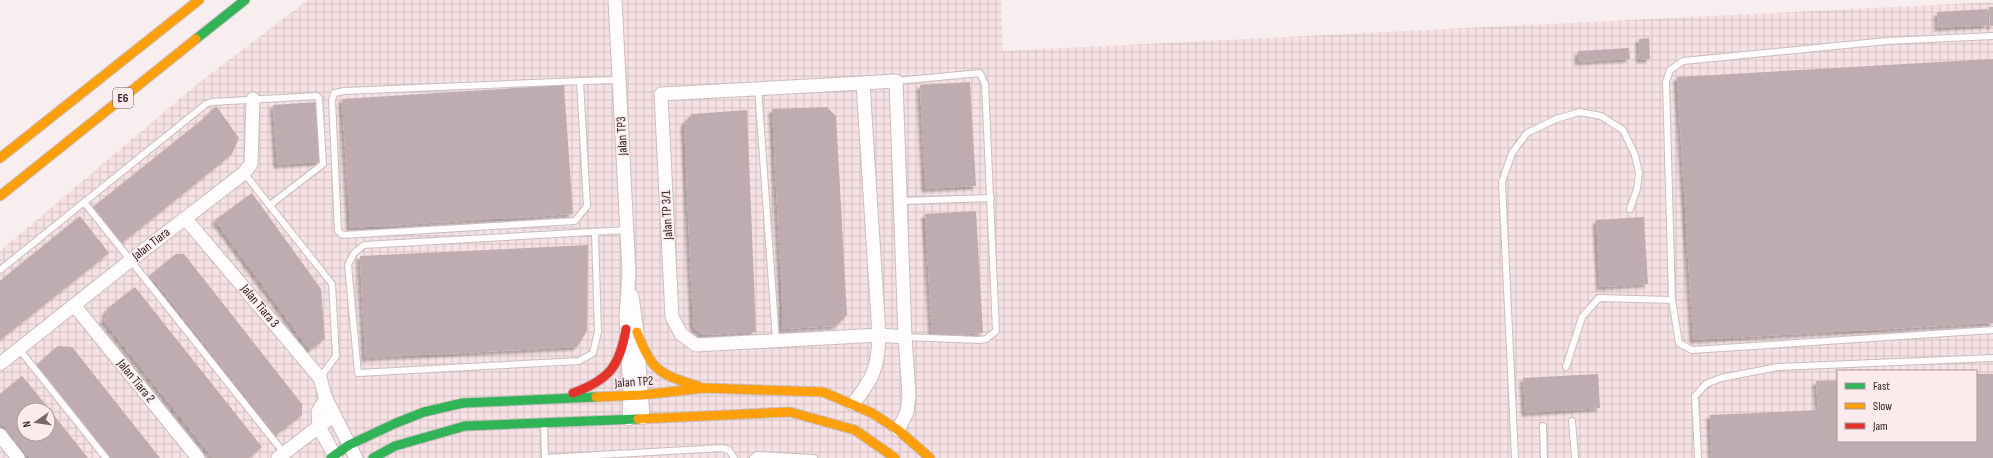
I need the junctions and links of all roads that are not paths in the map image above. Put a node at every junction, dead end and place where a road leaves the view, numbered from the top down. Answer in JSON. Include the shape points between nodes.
{"nodes":[{"id":1,"x":199,"y":0,"type":"edge"},
{"id":2,"x":245,"y":0,"type":"edge"},
{"id":3,"x":615,"y":0,"type":"edge"},
{"id":4,"x":1993,"y":36,"type":"edge"},
{"id":5,"x":619,"y":80,"type":"junction"},
{"id":6,"x":580,"y":81,"type":"junction"},
{"id":7,"x":896,"y":81,"type":"junction"},
{"id":8,"x":863,"y":83,"type":"junction"},
{"id":9,"x":758,"y":88,"type":"junction"},
{"id":10,"x":253,"y":99,"type":"junction"},
{"id":11,"x":0,"y":158,"type":"edge"},
{"id":12,"x":244,"y":173,"type":"junction"},
{"id":13,"x":0,"y":196,"type":"edge"},
{"id":14,"x":991,"y":198,"type":"junction"},
{"id":15,"x":901,"y":201,"type":"junction"},
{"id":16,"x":84,"y":202,"type":"junction"},
{"id":17,"x":270,"y":205,"type":"junction"},
{"id":18,"x":1630,"y":210,"type":"dead end"},
{"id":19,"x":185,"y":218,"type":"junction"},
{"id":20,"x":628,"y":230,"type":"junction"},
{"id":21,"x":595,"y":233,"type":"junction"},
{"id":22,"x":131,"y":260,"type":"junction"},
{"id":23,"x":0,"y":270,"type":"edge"},
{"id":24,"x":1672,"y":300,"type":"junction"},
{"id":25,"x":74,"y":305,"type":"junction"},
{"id":26,"x":632,"y":330,"type":"junction"},
{"id":27,"x":1993,"y":330,"type":"edge"},
{"id":28,"x":879,"y":335,"type":"junction"},
{"id":29,"x":905,"y":337,"type":"junction"},
{"id":30,"x":776,"y":341,"type":"junction"},
{"id":31,"x":19,"y":349,"type":"junction"},
{"id":32,"x":1993,"y":358,"type":"edge"},
{"id":33,"x":0,"y":364,"type":"edge"},
{"id":34,"x":1566,"y":367,"type":"dead end"},
{"id":35,"x":320,"y":378,"type":"junction"},
{"id":36,"x":704,"y":388,"type":"junction"},
{"id":37,"x":636,"y":395,"type":"junction"},
{"id":38,"x":326,"y":399,"type":"junction"},
{"id":39,"x":553,"y":399,"type":"junction"},
{"id":40,"x":853,"y":404,"type":"junction"},
{"id":41,"x":334,"y":415,"type":"junction"},
{"id":42,"x":643,"y":418,"type":"junction"},
{"id":43,"x":629,"y":419,"type":"junction"},
{"id":44,"x":1572,"y":421,"type":"dead end"},
{"id":45,"x":544,"y":422,"type":"junction"},
{"id":46,"x":1543,"y":426,"type":"dead end"},
{"id":47,"x":319,"y":427,"type":"junction"},
{"id":48,"x":898,"y":430,"type":"junction"},
{"id":49,"x":0,"y":435,"type":"edge"},
{"id":50,"x":349,"y":445,"type":"junction"},
{"id":51,"x":281,"y":455,"type":"edge"},
{"id":52,"x":334,"y":457,"type":"edge"},
{"id":53,"x":18,"y":458,"type":"edge"},
{"id":54,"x":106,"y":458,"type":"edge"},
{"id":55,"x":198,"y":458,"type":"edge"},
{"id":56,"x":356,"y":458,"type":"edge"},
{"id":57,"x":373,"y":458,"type":"edge"},
{"id":58,"x":545,"y":458,"type":"edge"},
{"id":59,"x":734,"y":458,"type":"edge"},
{"id":60,"x":753,"y":458,"type":"edge"},
{"id":61,"x":814,"y":458,"type":"edge"},
{"id":62,"x":895,"y":458,"type":"edge"},
{"id":63,"x":930,"y":458,"type":"edge"},
{"id":64,"x":1515,"y":458,"type":"edge"},
{"id":65,"x":1544,"y":458,"type":"edge"},
{"id":66,"x":1575,"y":458,"type":"edge"},
{"id":67,"x":1698,"y":458,"type":"edge"}],
"edges":[{"from":1,"to":11,"type":"main road","number":"E6"},
{"from":2,"to":13,"type":"main road","number":"E6"},
{"from":3,"to":5,"type":"street","name":"Jalan TP3"},
{"from":4,"to":24,"type":"lane","via":[[1887,42],[1683,61],[1670,70],[1666,82]]},
{"from":5,"to":6,"type":"lane"},
{"from":5,"to":20,"type":"street","name":"Jalan TP3"},
{"from":6,"to":6,"type":"lane","via":[[587,206],[575,221],[344,235],[338,231],[332,100],[334,93],[351,90]]},
{"from":7,"to":8,"type":"street","name":"Jalan TP 3/1"},
{"from":7,"to":14,"type":"lane","via":[[980,74],[985,84]]},
{"from":7,"to":15,"type":"street"},
{"from":8,"to":9,"type":"street","name":"Jalan TP 3/1"},
{"from":8,"to":28,"type":"street"},
{"from":9,"to":30,"type":"lane"},
{"from":9,"to":30,"type":"street","name":"Jalan TP 3/1","via":[[662,94],[672,317],[681,334],[696,345]]},
{"from":10,"to":12,"type":"street","via":[[251,164]]},
{"from":10,"to":16,"type":"lane","via":[[206,104]]},
{"from":10,"to":17,"type":"lane","via":[[316,96],[319,98],[323,164]]},
{"from":12,"to":17,"type":"lane"},
{"from":12,"to":19,"type":"street","name":"Jalan Tiara"},
{"from":14,"to":15,"type":"lane"},
{"from":14,"to":29,"type":"lane","via":[[996,331],[986,339],[979,340]]},
{"from":15,"to":29,"type":"street"},
{"from":16,"to":22,"type":"lane"},
{"from":16,"to":23,"type":"lane"},
{"from":17,"to":35,"type":"lane","via":[[332,284],[336,356]]},
{"from":18,"to":64,"type":"lane","via":[[1639,173],[1635,155],[1623,130],[1600,116],[1580,112],[1556,119],[1527,133],[1512,153],[1502,182]]},
{"from":19,"to":22,"type":"street","name":"Jalan Tiara"},
{"from":19,"to":35,"type":"street","name":"Jalan Tiara 3"},
{"from":20,"to":21,"type":"lane"},
{"from":20,"to":26,"type":"street","name":"Jalan TP3"},
{"from":21,"to":21,"type":"lane","via":[[364,245],[354,253],[348,265],[358,373],[579,361],[593,353],[598,332]]},
{"from":22,"to":25,"type":"street","name":"Jalan Tiara"},
{"from":22,"to":51,"type":"lane"},
{"from":24,"to":27,"type":"lane","via":[[1679,343],[1692,350]]},
{"from":24,"to":34,"type":"lane","via":[[1599,298],[1582,316]]},
{"from":25,"to":31,"type":"street","name":"Jalan Tiara"},
{"from":25,"to":55,"type":"street","name":"Jalan Tiara 2"},
{"from":26,"to":36,"type":"main road","via":[[644,353],[656,367],[672,378]]},
{"from":26,"to":37,"type":"street","name":"Jalan TP3"},
{"from":26,"to":39,"type":"main road","via":[[608,376],[598,384]]},
{"from":28,"to":29,"type":"street","name":"Jalan TP 3/1"},
{"from":28,"to":30,"type":"street","name":"Jalan TP 3/1"},
{"from":28,"to":40,"type":"street","via":[[878,358],[874,373]]},
{"from":29,"to":48,"type":"street","via":[[909,395],[907,412]]},
{"from":31,"to":33,"type":"street","name":"Jalan Tiara"},
{"from":31,"to":54,"type":"lane"},
{"from":32,"to":67,"type":"lane","via":[[1778,367],[1721,378],[1706,384],[1695,396]]},
{"from":35,"to":38,"type":"street","name":"Jalan Tiara 3"},
{"from":36,"to":37,"type":"main road","name":"Jalan TP2"},
{"from":36,"to":40,"type":"main road","name":"Jalan TP2","via":[[824,392]]},
{"from":37,"to":39,"type":"main road","name":"Jalan TP2"},
{"from":37,"to":42,"type":"street","name":"Jalan TP3"},
{"from":37,"to":43,"type":"street","name":"Jalan TP3"},
{"from":38,"to":41,"type":"street","name":"Jalan Tiara 3"},
{"from":38,"to":47,"type":"street","via":[[318,412]]},
{"from":39,"to":50,"type":"main road","name":"Jalan TP2","via":[[463,403],[424,412]]},
{"from":40,"to":48,"type":"main road","name":"Jalan TP2","via":[[872,412]]},
{"from":41,"to":47,"type":"street"},
{"from":41,"to":50,"type":"street","name":"Jalan Tiara 3"},
{"from":42,"to":43,"type":"main road"},
{"from":42,"to":62,"type":"main road","via":[[790,412],[854,430]]},
{"from":43,"to":45,"type":"main road"},
{"from":44,"to":66,"type":"lane"},
{"from":45,"to":57,"type":"main road","via":[[465,426],[395,446]]},
{"from":45,"to":58,"type":"lane"},
{"from":46,"to":65,"type":"lane"},
{"from":47,"to":51,"type":"street"},
{"from":47,"to":52,"type":"street"},
{"from":48,"to":63,"type":"main road","name":"Jalan TP2"},
{"from":49,"to":53,"type":"street"},
{"from":50,"to":52,"type":"main road","name":"Jalan TP2"},
{"from":50,"to":56,"type":"street","name":"Jalan Tiara 3"},
{"from":58,"to":59,"type":"lane","via":[[722,448],[729,450]]},
{"from":60,"to":61,"type":"lane","via":[[757,455]]}]}
